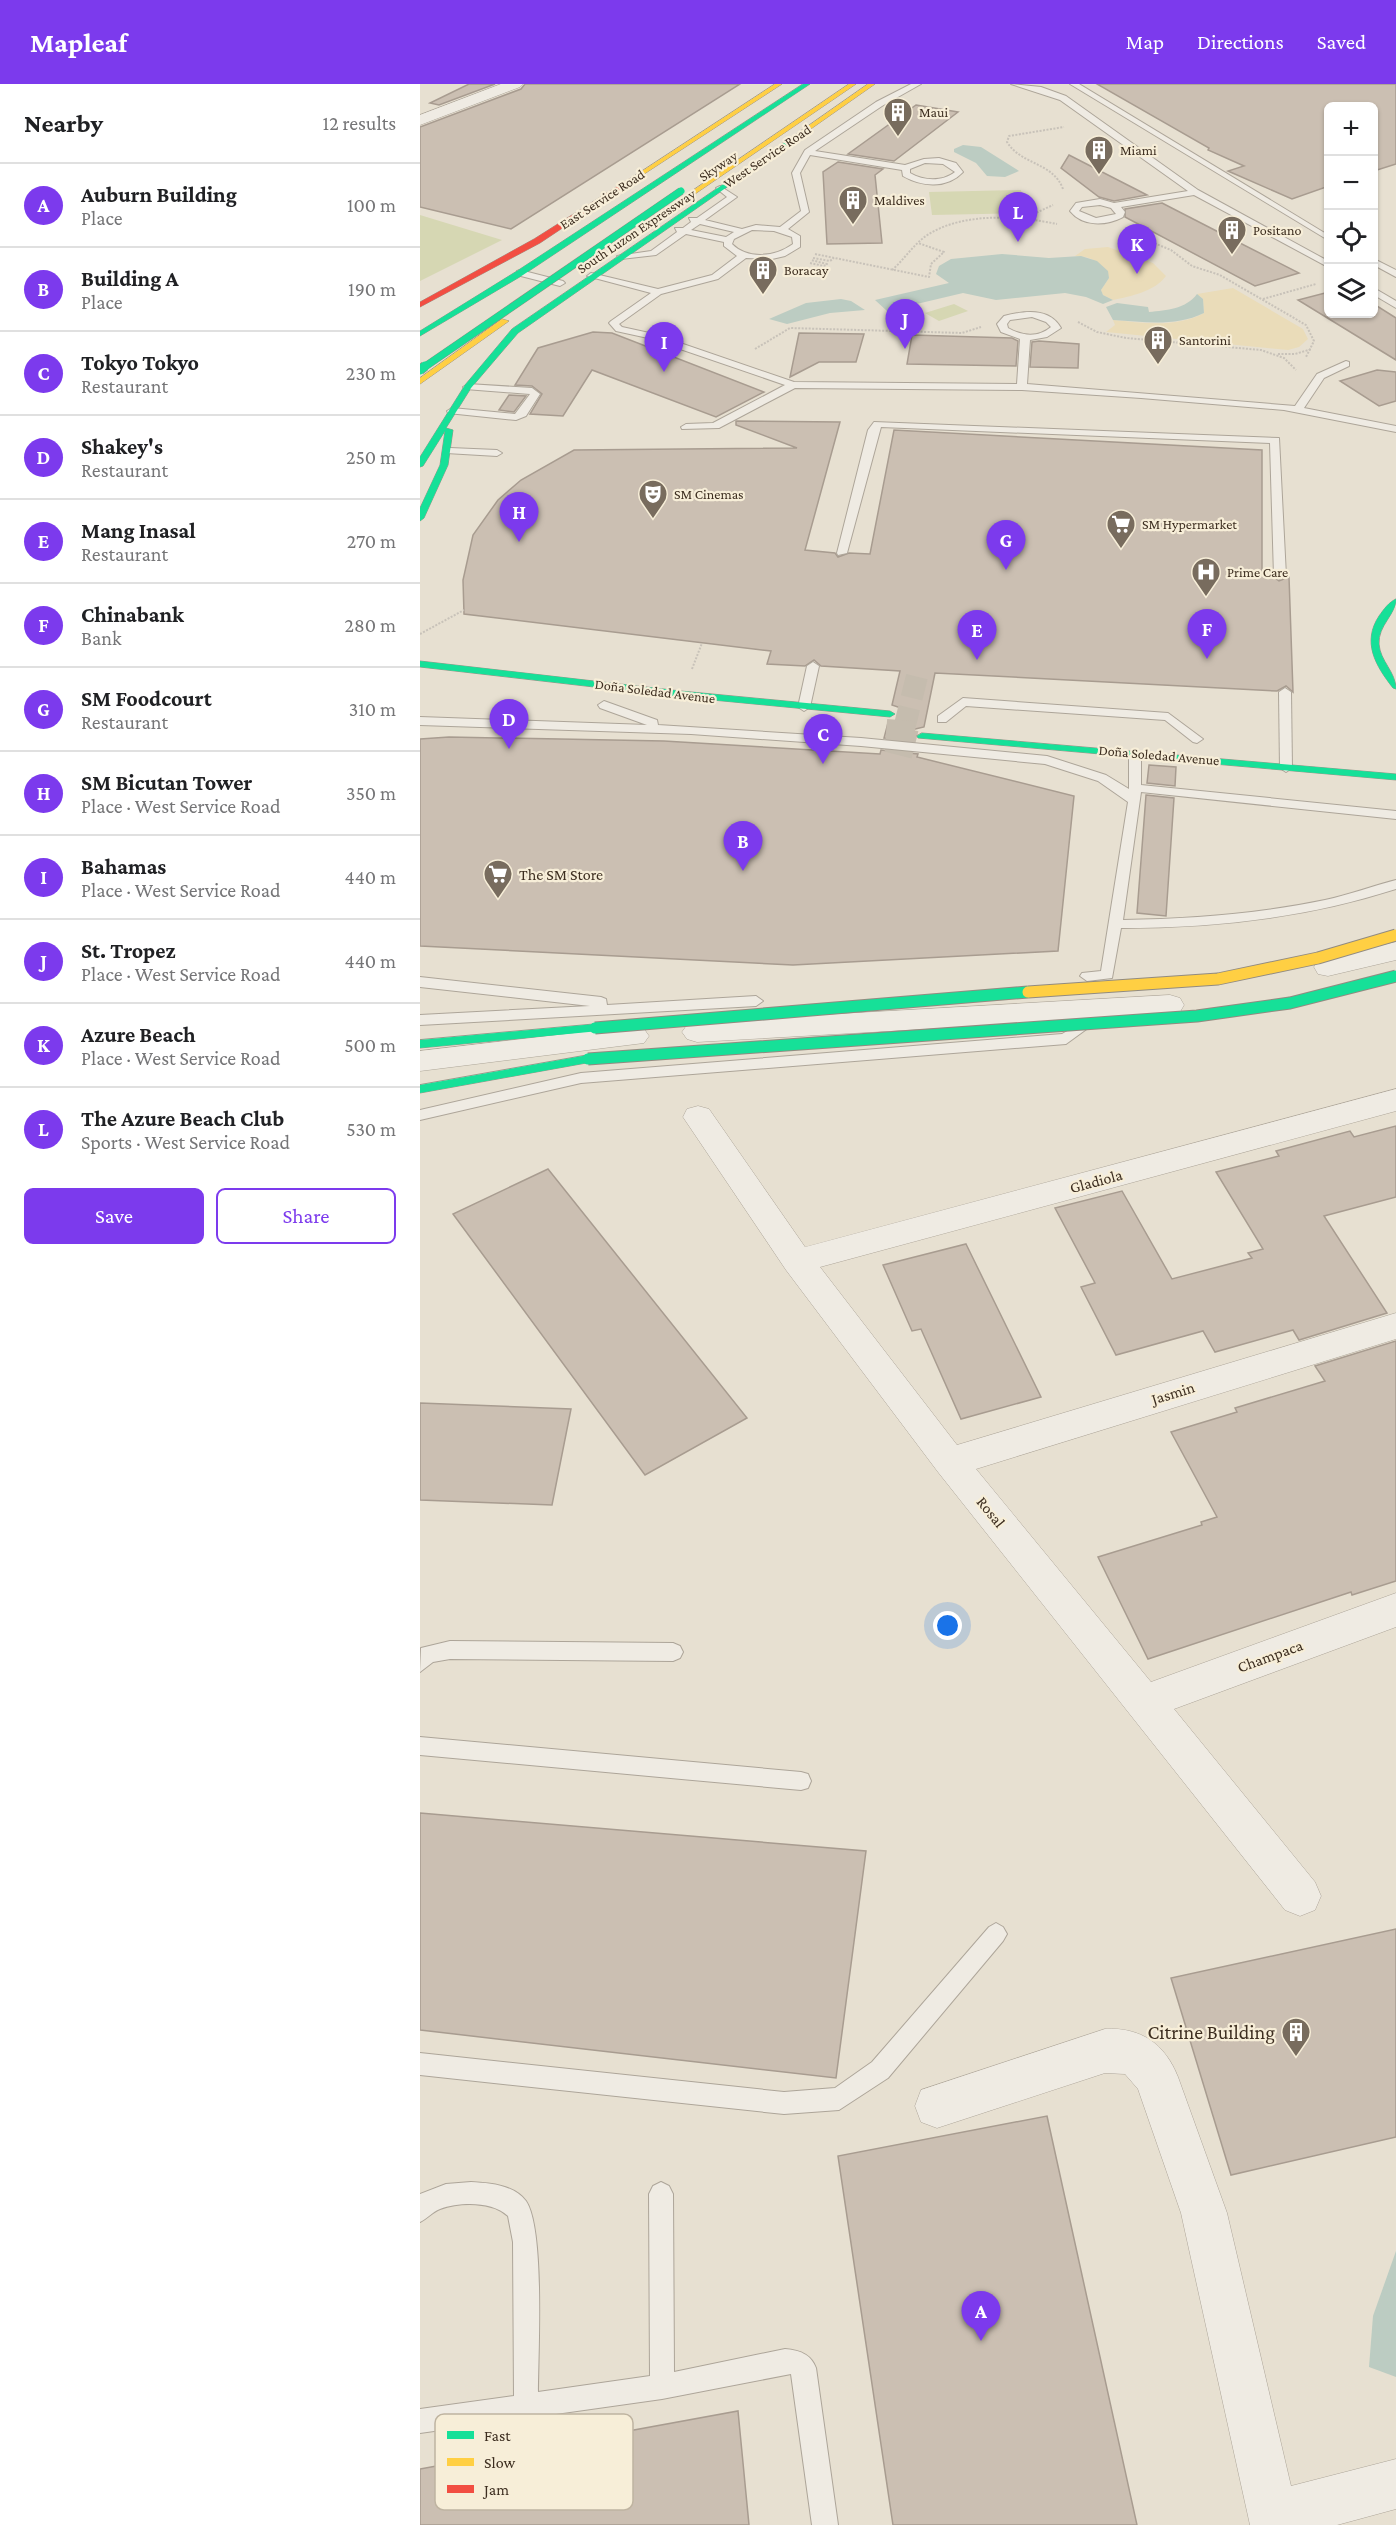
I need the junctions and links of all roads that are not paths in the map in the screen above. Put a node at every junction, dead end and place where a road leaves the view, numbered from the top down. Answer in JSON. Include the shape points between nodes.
{"nodes":[{"id":1,"x":515,"y":84,"type":"edge"},
{"id":2,"x":779,"y":84,"type":"edge"},
{"id":3,"x":807,"y":84,"type":"edge"},
{"id":4,"x":817,"y":84,"type":"edge"},
{"id":5,"x":838,"y":84,"type":"edge"},
{"id":6,"x":853,"y":84,"type":"edge"},
{"id":7,"x":872,"y":84,"type":"edge"},
{"id":8,"x":917,"y":84,"type":"edge"},
{"id":9,"x":1015,"y":84,"type":"edge"},
{"id":10,"x":1074,"y":84,"type":"edge"},
{"id":11,"x":420,"y":120,"type":"edge"},
{"id":12,"x":808,"y":152,"type":"junction"},
{"id":13,"x":906,"y":168,"type":"junction"},
{"id":14,"x":720,"y":188,"type":"junction"},
{"id":15,"x":1195,"y":192,"type":"junction"},
{"id":16,"x":1114,"y":206,"type":"junction"},
{"id":17,"x":697,"y":222,"type":"junction"},
{"id":18,"x":682,"y":224,"type":"junction"},
{"id":19,"x":782,"y":230,"type":"junction"},
{"id":20,"x":741,"y":231,"type":"junction"},
{"id":21,"x":1324,"y":235,"type":"edge"},
{"id":22,"x":728,"y":240,"type":"junction"},
{"id":23,"x":744,"y":255,"type":"junction"},
{"id":24,"x":621,"y":256,"type":"junction"},
{"id":25,"x":1324,"y":261,"type":"edge"},
{"id":26,"x":1378,"y":264,"type":"edge"},
{"id":27,"x":520,"y":273,"type":"junction"},
{"id":28,"x":1396,"y":274,"type":"edge"},
{"id":29,"x":591,"y":276,"type":"junction"},
{"id":30,"x":560,"y":283,"type":"junction"},
{"id":31,"x":658,"y":292,"type":"junction"},
{"id":32,"x":1378,"y":294,"type":"edge"},
{"id":33,"x":420,"y":305,"type":"edge"},
{"id":34,"x":1396,"y":305,"type":"edge"},
{"id":35,"x":441,"y":319,"type":"junction"},
{"id":36,"x":420,"y":329,"type":"edge"},
{"id":37,"x":420,"y":334,"type":"edge"},
{"id":38,"x":483,"y":336,"type":"junction"},
{"id":39,"x":1025,"y":338,"type":"junction"},
{"id":40,"x":420,"y":349,"type":"edge"},
{"id":41,"x":1346,"y":364,"type":"dead end"},
{"id":42,"x":420,"y":370,"type":"edge"},
{"id":43,"x":420,"y":382,"type":"edge"},
{"id":44,"x":794,"y":385,"type":"junction"},
{"id":45,"x":468,"y":387,"type":"junction"},
{"id":46,"x":1022,"y":387,"type":"junction"},
{"id":47,"x":426,"y":397,"type":"dead end"},
{"id":48,"x":1298,"y":409,"type":"junction"},
{"id":49,"x":450,"y":413,"type":"junction"},
{"id":50,"x":686,"y":427,"type":"dead end"},
{"id":51,"x":1396,"y":429,"type":"edge"},
{"id":52,"x":448,"y":456,"type":"junction"},
{"id":53,"x":494,"y":458,"type":"dead end"},
{"id":54,"x":420,"y":464,"type":"edge"},
{"id":55,"x":420,"y":519,"type":"edge"},
{"id":56,"x":842,"y":553,"type":"dead end"},
{"id":57,"x":1280,"y":576,"type":"dead end"},
{"id":58,"x":1396,"y":602,"type":"edge"},
{"id":59,"x":420,"y":664,"type":"edge"},
{"id":60,"x":813,"y":666,"type":"dead end"},
{"id":61,"x":1396,"y":686,"type":"edge"},
{"id":62,"x":1285,"y":692,"type":"dead end"},
{"id":63,"x":599,"y":704,"type":"joint"},
{"id":64,"x":804,"y":707,"type":"junction"},
{"id":65,"x":659,"y":711,"type":"dead end"},
{"id":66,"x":890,"y":714,"type":"dead end"},
{"id":67,"x":926,"y":717,"type":"dead end"},
{"id":68,"x":728,"y":718,"type":"dead end"},
{"id":69,"x":942,"y":719,"type":"junction"},
{"id":70,"x":420,"y":721,"type":"edge"},
{"id":71,"x":965,"y":721,"type":"dead end"},
{"id":72,"x":668,"y":729,"type":"junction"},
{"id":73,"x":886,"y":733,"type":"tunnel mouth"},
{"id":74,"x":922,"y":736,"type":"tunnel mouth"},
{"id":75,"x":1174,"y":737,"type":"dead end"},
{"id":76,"x":1203,"y":740,"type":"joint"},
{"id":77,"x":970,"y":746,"type":"junction"},
{"id":78,"x":1051,"y":746,"type":"junction"},
{"id":79,"x":1006,"y":749,"type":"junction"},
{"id":80,"x":1135,"y":753,"type":"junction"},
{"id":81,"x":1047,"y":760,"type":"junction"},
{"id":82,"x":1286,"y":768,"type":"junction"},
{"id":83,"x":1396,"y":777,"type":"edge"},
{"id":84,"x":1135,"y":795,"type":"junction"},
{"id":85,"x":1396,"y":815,"type":"edge"},
{"id":86,"x":1396,"y":884,"type":"edge"},
{"id":87,"x":1116,"y":924,"type":"junction"},
{"id":88,"x":1396,"y":935,"type":"edge"},
{"id":89,"x":1396,"y":951,"type":"edge"},
{"id":90,"x":1396,"y":969,"type":"edge"},
{"id":91,"x":1107,"y":975,"type":"junction"},
{"id":92,"x":1396,"y":976,"type":"edge"},
{"id":93,"x":420,"y":982,"type":"edge"},
{"id":94,"x":1108,"y":1008,"type":"junction"},
{"id":95,"x":420,"y":1020,"type":"edge"},
{"id":96,"x":645,"y":1021,"type":"junction"},
{"id":97,"x":420,"y":1044,"type":"edge"},
{"id":98,"x":600,"y":1045,"type":"junction"},
{"id":99,"x":420,"y":1061,"type":"edge"},
{"id":100,"x":420,"y":1074,"type":"edge"},
{"id":101,"x":420,"y":1087,"type":"edge"},
{"id":102,"x":1396,"y":1100,"type":"edge"},
{"id":103,"x":420,"y":1115,"type":"edge"},
{"id":104,"x":698,"y":1117,"type":"dead end"},
{"id":105,"x":797,"y":1261,"type":"junction"},
{"id":106,"x":1396,"y":1326,"type":"edge"},
{"id":107,"x":950,"y":1462,"type":"junction"},
{"id":108,"x":1396,"y":1610,"type":"edge"},
{"id":109,"x":673,"y":1652,"type":"dead end"},
{"id":110,"x":420,"y":1663,"type":"edge"},
{"id":111,"x":1145,"y":1702,"type":"junction"},
{"id":112,"x":420,"y":1746,"type":"edge"},
{"id":113,"x":801,"y":1780,"type":"dead end"},
{"id":114,"x":1300,"y":1896,"type":"dead end"},
{"id":115,"x":996,"y":1934,"type":"dead end"},
{"id":116,"x":420,"y":2064,"type":"edge"},
{"id":117,"x":938,"y":2106,"type":"dead end"},
{"id":118,"x":661,"y":2194,"type":"dead end"},
{"id":119,"x":420,"y":2210,"type":"edge"},
{"id":120,"x":662,"y":2387,"type":"junction"},
{"id":121,"x":526,"y":2406,"type":"junction"},
{"id":122,"x":469,"y":2414,"type":"edge"},
{"id":123,"x":435,"y":2419,"type":"edge"},
{"id":124,"x":420,"y":2421,"type":"edge"},
{"id":125,"x":1396,"y":2484,"type":"edge"},
{"id":126,"x":1275,"y":2520,"type":"edge"},
{"id":127,"x":825,"y":2525,"type":"edge"}],
"edges":[{"from":1,"to":11,"type":"street"},
{"from":2,"to":33,"type":"main road","name":"East Service Road","via":[[537,241]]},
{"from":3,"to":27,"type":"main road","name":"South Luzon Expressway"},
{"from":4,"to":40,"type":"main road","name":"Skyway"},
{"from":5,"to":42,"type":"main road","name":"Skyway","bridge":true},
{"from":6,"to":30,"type":"main road","name":"South Luzon Expressway"},
{"from":7,"to":14,"type":"main road","name":"West Service Road"},
{"from":8,"to":12,"type":"lane","via":[[879,104]]},
{"from":9,"to":15,"type":"lane","via":[[1054,94]]},
{"from":10,"to":21,"type":"lane"},
{"from":12,"to":13,"type":"lane"},
{"from":12,"to":19,"type":"lane","via":[[796,173],[805,212]]},
{"from":13,"to":13,"type":"lane","via":[[904,171],[911,178],[926,181],[944,180],[958,172],[955,166],[942,161],[916,162]]},
{"from":14,"to":17,"type":"lane","via":[[733,197]]},
{"from":14,"to":18,"type":"main road","name":"West Service Road"},
{"from":15,"to":16,"type":"lane"},
{"from":15,"to":25,"type":"lane"},
{"from":16,"to":16,"type":"lane","via":[[1085,203],[1074,211],[1087,219],[1110,220],[1121,212]]},
{"from":17,"to":18,"type":"lane"},
{"from":17,"to":18,"type":"lane"},
{"from":17,"to":20,"type":"lane"},
{"from":18,"to":22,"type":"lane"},
{"from":18,"to":24,"type":"main road","name":"West Service Road","via":[[666,227]]},
{"from":18,"to":24,"type":"lane","via":[[653,253]]},
{"from":19,"to":20,"type":"lane","via":[[761,227]]},
{"from":19,"to":23,"type":"lane","via":[[796,236],[793,249],[776,255]]},
{"from":20,"to":22,"type":"lane"},
{"from":22,"to":23,"type":"lane","via":[[730,248]]},
{"from":23,"to":31,"type":"lane","via":[[715,277]]},
{"from":24,"to":29,"type":"main road","name":"West Service Road"},
{"from":26,"to":28,"type":"lane"},
{"from":27,"to":30,"type":"lane"},
{"from":27,"to":35,"type":"main road","name":"South Luzon Expressway"},
{"from":29,"to":31,"type":"lane"},
{"from":29,"to":45,"type":"main road","name":"West Service Road","via":[[515,331]]},
{"from":30,"to":38,"type":"main road","name":"South Luzon Expressway"},
{"from":31,"to":44,"type":"lane","via":[[614,323],[619,329],[651,336]]},
{"from":32,"to":34,"type":"lane"},
{"from":35,"to":36,"type":"main road"},
{"from":35,"to":37,"type":"main road","name":"South Luzon Expressway"},
{"from":38,"to":43,"type":"main road","name":"South Luzon Expressway"},
{"from":38,"to":47,"type":"main road","via":[[445,371]]},
{"from":39,"to":39,"type":"lane","via":[[1050,334],[1056,328],[1054,322],[1032,314],[1007,318],[1002,324],[1004,330]]},
{"from":39,"to":46,"type":"lane"},
{"from":41,"to":48,"type":"lane","via":[[1320,376]]},
{"from":44,"to":46,"type":"lane"},
{"from":44,"to":50,"type":"lane","via":[[715,426]]},
{"from":45,"to":49,"type":"main road","name":"West Service Road"},
{"from":45,"to":49,"type":"lane","via":[[536,394],[520,416]]},
{"from":46,"to":48,"type":"lane"},
{"from":48,"to":51,"type":"lane"},
{"from":49,"to":52,"type":"main road"},
{"from":49,"to":54,"type":"main road","name":"West Service Road"},
{"from":52,"to":53,"type":"lane"},
{"from":52,"to":55,"type":"main road"},
{"from":56,"to":57,"type":"lane","via":[[873,430],[878,424],[1275,440]]},
{"from":58,"to":61,"type":"main road","via":[[1382,613],[1372,632],[1377,659]]},
{"from":59,"to":64,"type":"main road","name":"Doña Soledad Avenue"},
{"from":60,"to":64,"type":"lane"},
{"from":62,"to":82,"type":"lane"},
{"from":63,"to":65,"type":"main road","name":"Doña Soledad Avenue"},
{"from":63,"to":72,"type":"lane"},
{"from":64,"to":66,"type":"main road","name":"Doña Soledad Avenue"},
{"from":67,"to":69,"type":"main road"},
{"from":68,"to":73,"type":"main road","name":"Doña Soledad Avenue"},
{"from":69,"to":71,"type":"main road"},
{"from":69,"to":76,"type":"lane","via":[[963,702],[1168,717]]},
{"from":70,"to":72,"type":"lane"},
{"from":72,"to":77,"type":"lane"},
{"from":74,"to":77,"type":"main road","name":"Doña Soledad Avenue"},
{"from":75,"to":76,"type":"main road","name":"Doña Soledad Avenue"},
{"from":77,"to":78,"type":"main road","name":"Doña Soledad Avenue"},
{"from":77,"to":79,"type":"lane"},
{"from":77,"to":81,"type":"lane"},
{"from":78,"to":79,"type":"lane"},
{"from":78,"to":80,"type":"main road","name":"Doña Soledad Avenue"},
{"from":79,"to":81,"type":"lane"},
{"from":80,"to":82,"type":"main road","name":"Doña Soledad Avenue"},
{"from":80,"to":84,"type":"lane"},
{"from":81,"to":84,"type":"lane","via":[[1102,778]]},
{"from":82,"to":83,"type":"main road","name":"Doña Soledad Avenue"},
{"from":84,"to":85,"type":"lane"},
{"from":84,"to":87,"type":"lane"},
{"from":86,"to":87,"type":"lane","via":[[1313,907],[1250,917],[1180,925]]},
{"from":87,"to":91,"type":"lane"},
{"from":88,"to":97,"type":"main road","bridge":true,"via":[[1318,958],[1218,979],[890,1002]]},
{"from":89,"to":94,"type":"street","via":[[1246,986]]},
{"from":90,"to":94,"type":"street","via":[[1256,1001]]},
{"from":91,"to":94,"type":"lane"},
{"from":91,"to":96,"type":"lane","via":[[819,997]]},
{"from":92,"to":101,"type":"main road","bridge":true,"via":[[1290,1003],[1197,1016],[588,1059]]},
{"from":93,"to":96,"type":"lane"},
{"from":94,"to":96,"type":"street"},
{"from":94,"to":103,"type":"lane","via":[[1066,1039],[581,1078]]},
{"from":95,"to":96,"type":"lane"},
{"from":96,"to":98,"type":"street"},
{"from":96,"to":99,"type":"street"},
{"from":98,"to":100,"type":"street"},
{"from":98,"to":101,"type":"lane"},
{"from":102,"to":105,"type":"street","name":"Gladiola"},
{"from":104,"to":105,"type":"street","name":"Rosal"},
{"from":105,"to":107,"type":"street","name":"Rosal"},
{"from":106,"to":107,"type":"street","name":"Jasmin"},
{"from":107,"to":111,"type":"street","name":"Rosal"},
{"from":108,"to":111,"type":"street","name":"Champaca"},
{"from":109,"to":110,"type":"lane","via":[[450,1650],[428,1654]]},
{"from":111,"to":114,"type":"street","name":"Rosal"},
{"from":112,"to":113,"type":"lane"},
{"from":115,"to":116,"type":"lane","via":[[880,2070],[839,2099],[784,2103]]},
{"from":117,"to":126,"type":"street","via":[[1105,2051],[1124,2050],[1145,2060],[1156,2077],[1204,2213]]},
{"from":118,"to":120,"type":"lane"},
{"from":119,"to":121,"type":"lane","via":[[423,2204],[439,2196],[474,2194],[503,2198],[518,2210],[525,2242]]},
{"from":120,"to":121,"type":"lane"},
{"from":120,"to":127,"type":"lane","via":[[785,2361],[804,2368]]},
{"from":121,"to":122,"type":"lane"},
{"from":123,"to":124,"type":"lane"},
{"from":125,"to":126,"type":"street"}]}
